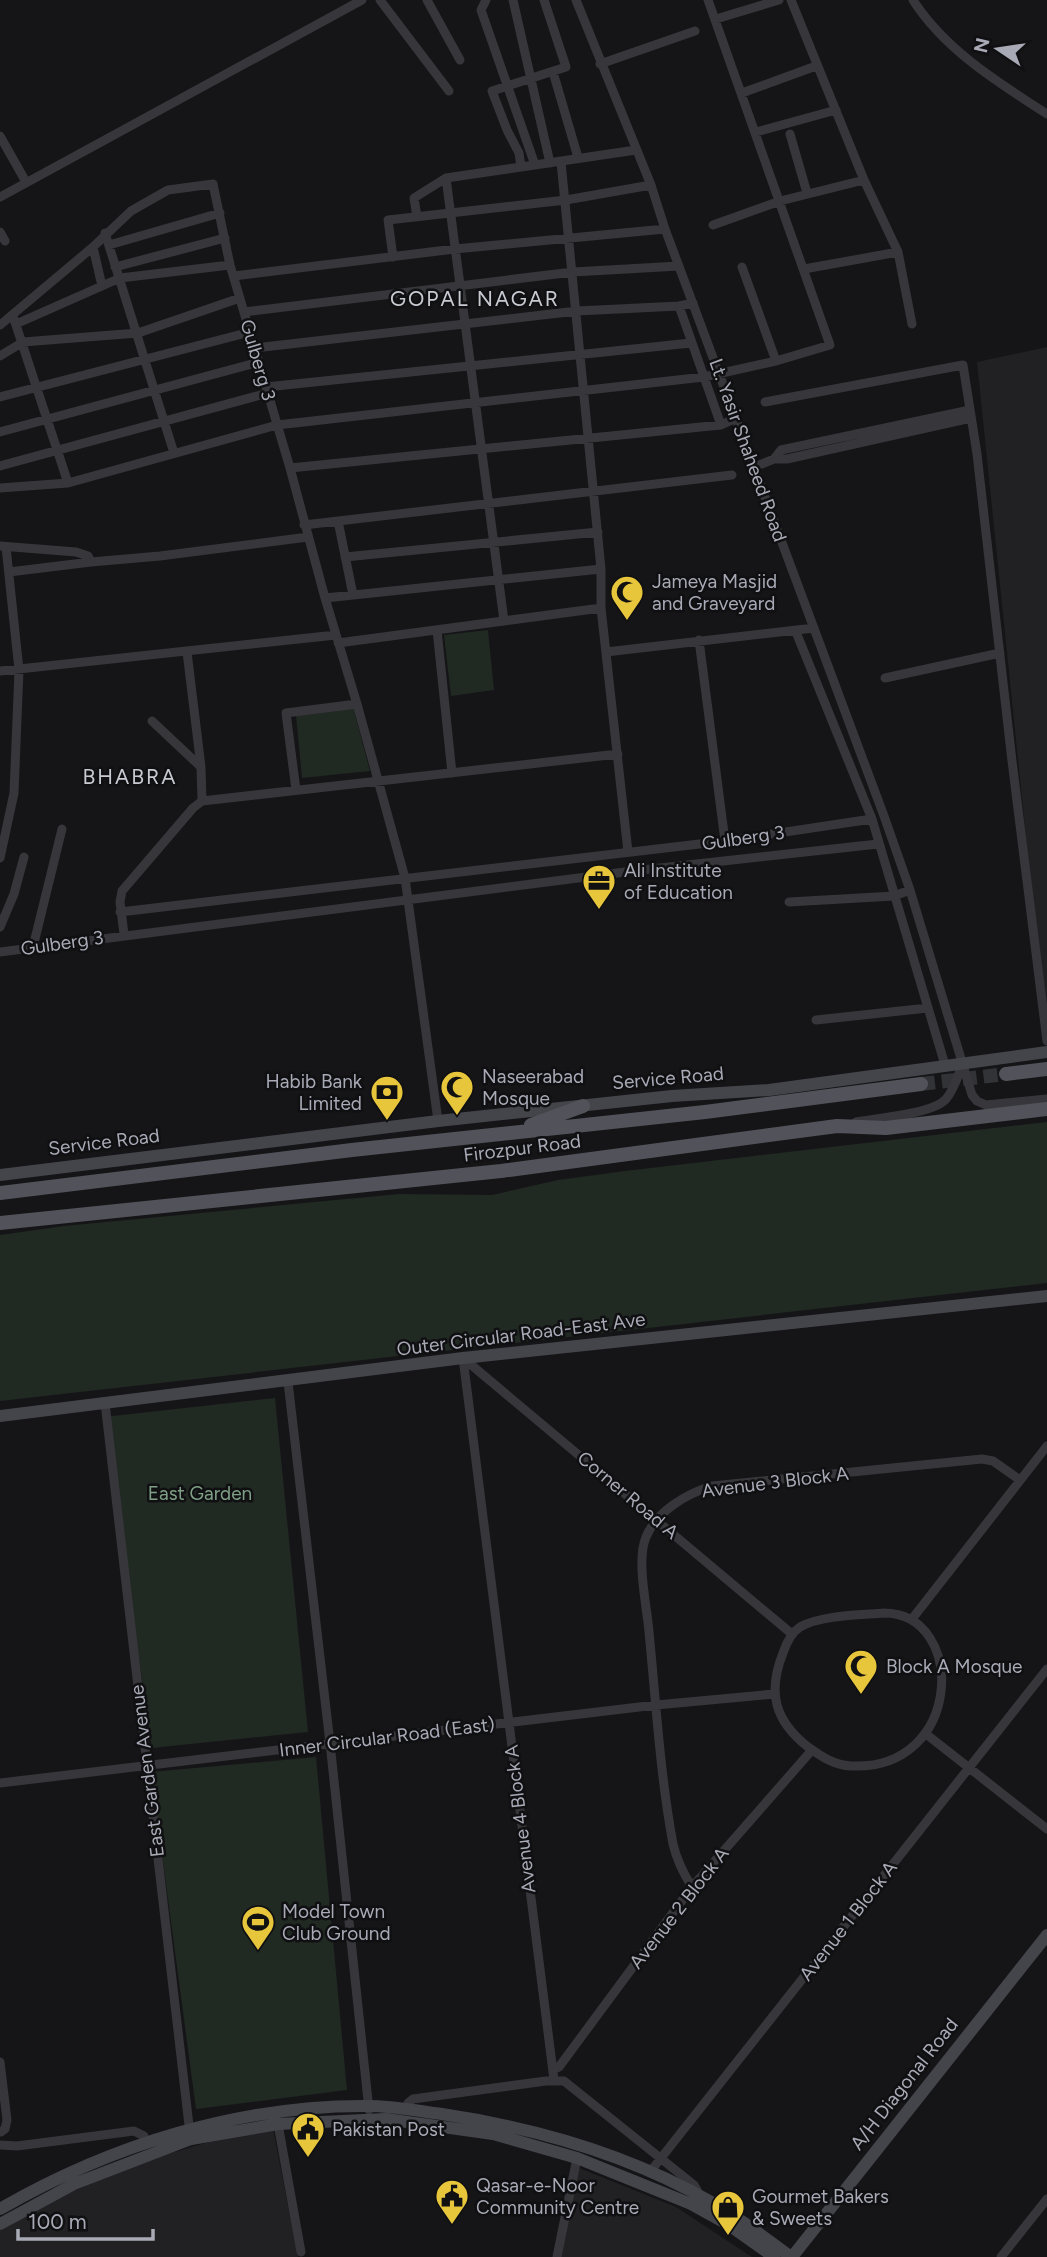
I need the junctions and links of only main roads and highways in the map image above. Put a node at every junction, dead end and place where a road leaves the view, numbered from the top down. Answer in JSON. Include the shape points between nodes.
{"nodes":[{"id":1,"x":1047,"y":1069,"type":"edge"},
{"id":2,"x":1006,"y":1074,"type":"tunnel mouth"},
{"id":3,"x":921,"y":1084,"type":"tunnel mouth"},
{"id":4,"x":583,"y":1106,"type":"road end"},
{"id":5,"x":1047,"y":1109,"type":"edge"},
{"id":6,"x":510,"y":1133,"type":"junction"},
{"id":7,"x":0,"y":1193,"type":"edge"},
{"id":8,"x":0,"y":1223,"type":"edge"}],
"edges":[{"from":1,"to":2,"type":"main road"},
{"from":3,"to":6,"type":"main road","name":"Firozpur Road"},
{"from":4,"to":6,"type":"main road"},
{"from":5,"to":8,"type":"main road","name":"Firozpur Road","via":[[886,1128],[838,1126],[501,1171]]},
{"from":6,"to":7,"type":"main road","name":"Firozpur Road"}]}
